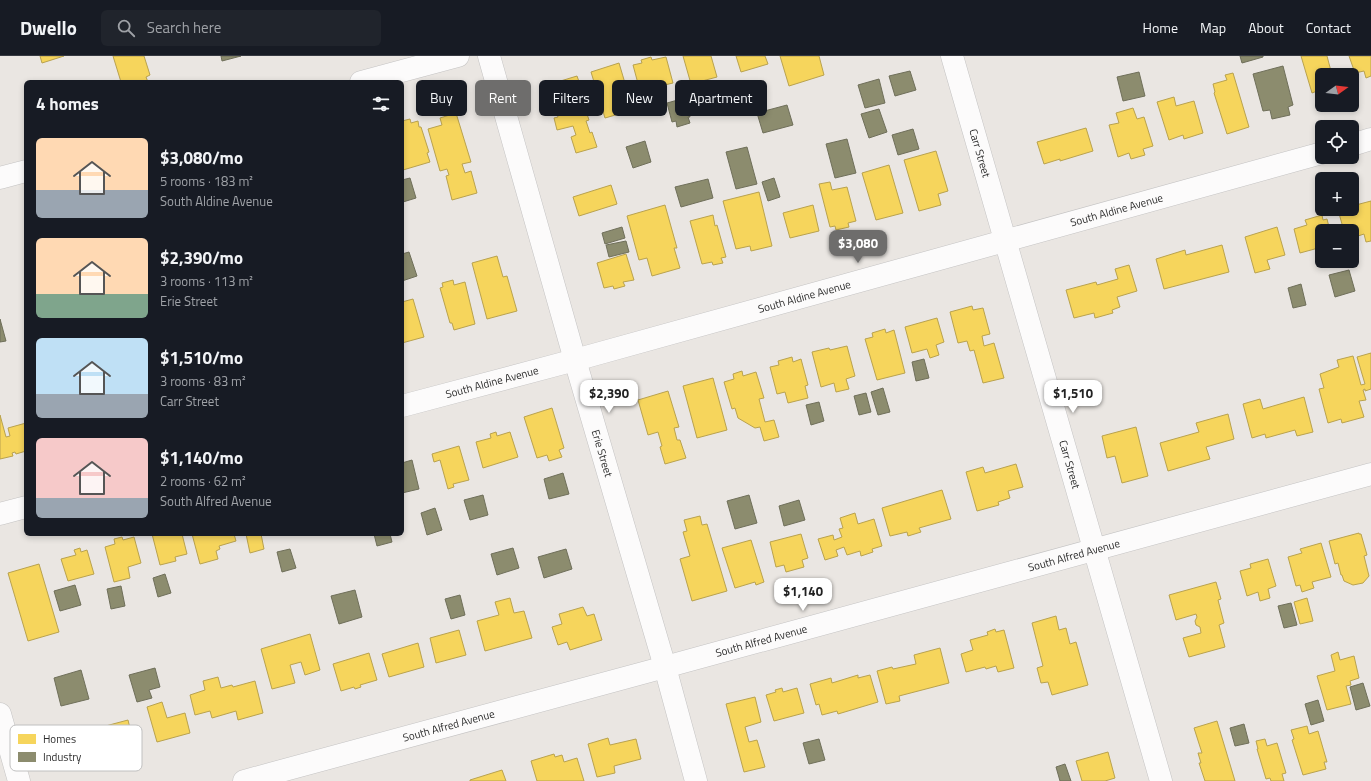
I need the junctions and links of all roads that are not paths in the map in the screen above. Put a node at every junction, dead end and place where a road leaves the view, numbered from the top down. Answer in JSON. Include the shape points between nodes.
{"nodes":[{"id":1,"x":458,"y":56,"type":"edge"},
{"id":2,"x":489,"y":56,"type":"edge"},
{"id":3,"x":952,"y":56,"type":"edge"},
{"id":4,"x":368,"y":80,"type":"edge"},
{"id":5,"x":1371,"y":140,"type":"edge"},
{"id":6,"x":1359,"y":143,"type":"edge"},
{"id":7,"x":1315,"y":155,"type":"edge"},
{"id":8,"x":24,"y":172,"type":"edge"},
{"id":9,"x":0,"y":178,"type":"edge"},
{"id":10,"x":1005,"y":240,"type":"junction"},
{"id":11,"x":575,"y":360,"type":"junction"},
{"id":12,"x":404,"y":405,"type":"edge"},
{"id":13,"x":1371,"y":474,"type":"edge"},
{"id":14,"x":24,"y":508,"type":"edge"},
{"id":15,"x":0,"y":514,"type":"edge"},
{"id":16,"x":1094,"y":550,"type":"junction"},
{"id":17,"x":665,"y":667,"type":"junction"},
{"id":18,"x":0,"y":714,"type":"edge"},
{"id":19,"x":10,"y":749,"type":"edge"},
{"id":20,"x":16,"y":771,"type":"edge"},
{"id":21,"x":19,"y":781,"type":"edge"},
{"id":22,"x":244,"y":781,"type":"edge"},
{"id":23,"x":696,"y":781,"type":"edge"},
{"id":24,"x":1161,"y":781,"type":"edge"}],
"edges":[{"from":1,"to":4,"type":"street"},
{"from":2,"to":11,"type":"street","name":"Erie Street"},
{"from":3,"to":10,"type":"street","name":"Carr Street"},
{"from":5,"to":6,"type":"street"},
{"from":7,"to":10,"type":"street","name":"South Aldine Avenue"},
{"from":8,"to":9,"type":"street"},
{"from":10,"to":11,"type":"street","name":"South Aldine Avenue"},
{"from":10,"to":16,"type":"street","name":"Carr Street"},
{"from":11,"to":12,"type":"street","name":"South Aldine Avenue"},
{"from":11,"to":17,"type":"street","name":"Erie Street"},
{"from":13,"to":16,"type":"street","name":"South Alfred Avenue"},
{"from":14,"to":15,"type":"street"},
{"from":16,"to":17,"type":"street","name":"South Alfred Avenue"},
{"from":16,"to":24,"type":"street","name":"Carr Street"},
{"from":17,"to":22,"type":"street","name":"South Alfred Avenue"},
{"from":17,"to":23,"type":"street","name":"Erie Street"},
{"from":18,"to":19,"type":"street"},
{"from":20,"to":21,"type":"street"}]}
